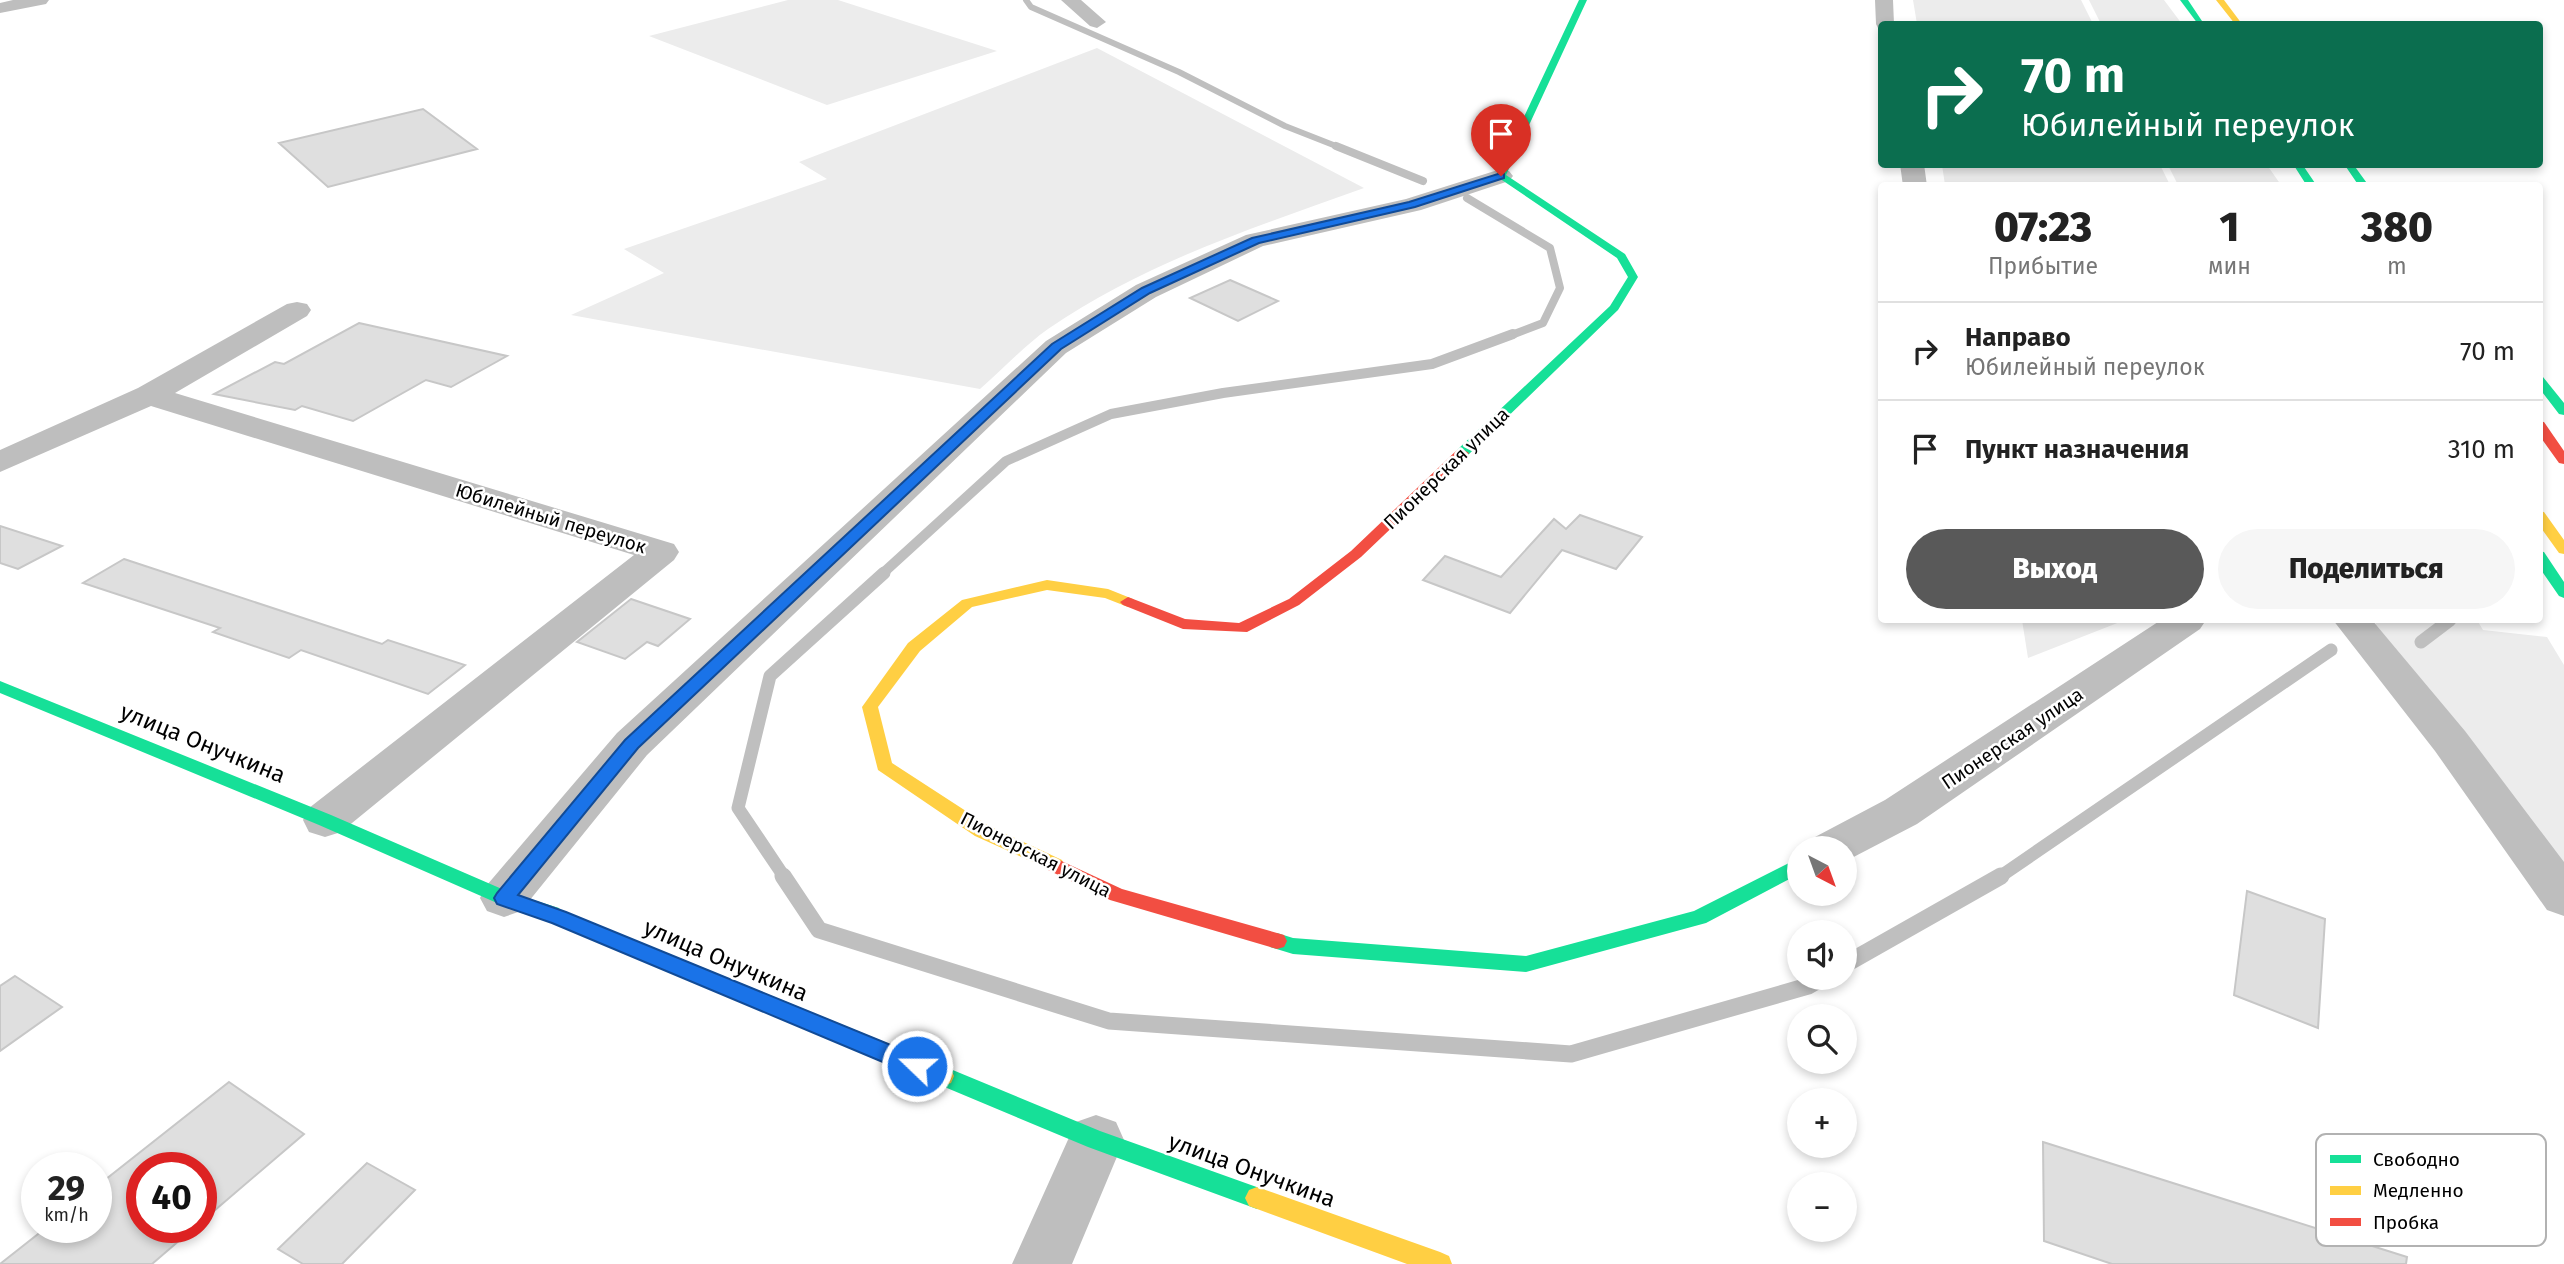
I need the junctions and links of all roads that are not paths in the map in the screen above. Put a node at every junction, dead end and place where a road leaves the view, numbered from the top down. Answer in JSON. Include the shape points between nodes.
{"nodes":[{"id":1,"x":40,"y":0,"type":"edge"},
{"id":2,"x":1070,"y":0,"type":"edge"},
{"id":3,"x":1583,"y":0,"type":"edge"},
{"id":4,"x":1884,"y":0,"type":"edge"},
{"id":5,"x":2184,"y":0,"type":"edge"},
{"id":6,"x":2220,"y":0,"type":"edge"},
{"id":7,"x":0,"y":8,"type":"edge"},
{"id":8,"x":1885,"y":21,"type":"edge"},
{"id":9,"x":2199,"y":21,"type":"edge"},
{"id":10,"x":2237,"y":21,"type":"edge"},
{"id":11,"x":1097,"y":22,"type":"dead end"},
{"id":12,"x":1501,"y":176,"type":"junction"},
{"id":13,"x":297,"y":310,"type":"dead end"},
{"id":14,"x":2543,"y":385,"type":"edge"},
{"id":15,"x":149,"y":395,"type":"junction"},
{"id":16,"x":2564,"y":411,"type":"edge"},
{"id":17,"x":2543,"y":431,"type":"edge"},
{"id":18,"x":2564,"y":460,"type":"edge"},
{"id":19,"x":0,"y":462,"type":"edge"},
{"id":20,"x":2543,"y":521,"type":"edge"},
{"id":21,"x":2564,"y":550,"type":"edge"},
{"id":22,"x":2543,"y":561,"type":"edge"},
{"id":23,"x":2564,"y":593,"type":"edge"},
{"id":24,"x":2183,"y":623,"type":"edge"},
{"id":25,"x":2354,"y":623,"type":"edge"},
{"id":26,"x":0,"y":687,"type":"edge"},
{"id":27,"x":325,"y":820,"type":"junction"},
{"id":28,"x":1856,"y":836,"type":"edge"},
{"id":29,"x":1787,"y":871,"type":"edge"},
{"id":30,"x":2564,"y":897,"type":"edge"},
{"id":31,"x":504,"y":898,"type":"junction"},
{"id":32,"x":1096,"y":1140,"type":"junction"},
{"id":33,"x":1042,"y":1264,"type":"edge"},
{"id":34,"x":1440,"y":1264,"type":"edge"}],
"edges":[{"from":1,"to":7,"type":"street"},
{"from":2,"to":11,"type":"street"},
{"from":3,"to":12,"type":"main road"},
{"from":4,"to":8,"type":"street"},
{"from":5,"to":9,"type":"main road"},
{"from":6,"to":10,"type":"main road"},
{"from":12,"to":29,"type":"main road","name":"Пионерская улица","via":[[1621,256],[1633,277],[1615,308],[1356,554],[1294,601],[1241,628],[1183,624],[1108,594],[1047,585],[967,603],[914,646],[870,707],[884,766],[982,831],[1117,895],[1293,946],[1526,964],[1699,917]]},
{"from":12,"to":31,"type":"street","via":[[1412,205],[1255,240],[1146,290],[1056,347],[632,744]]},
{"from":13,"to":15,"type":"street"},
{"from":14,"to":16,"type":"main road"},
{"from":15,"to":19,"type":"street"},
{"from":15,"to":27,"type":"street","name":"Юбилейный переулок","via":[[662,552]]},
{"from":17,"to":18,"type":"main road"},
{"from":20,"to":21,"type":"main road"},
{"from":22,"to":23,"type":"main road"},
{"from":24,"to":28,"type":"street","name":"Пионерская улица","via":[[1901,813]]},
{"from":25,"to":30,"type":"street","via":[[2451,741]]},
{"from":26,"to":27,"type":"main road","name":"улица Онучкина"},
{"from":27,"to":31,"type":"main road","name":"улица Онучкина"},
{"from":31,"to":32,"type":"main road","name":"улица Онучкина"},
{"from":32,"to":33,"type":"street"},
{"from":32,"to":34,"type":"main road","name":"улица Онучкина"}]}
